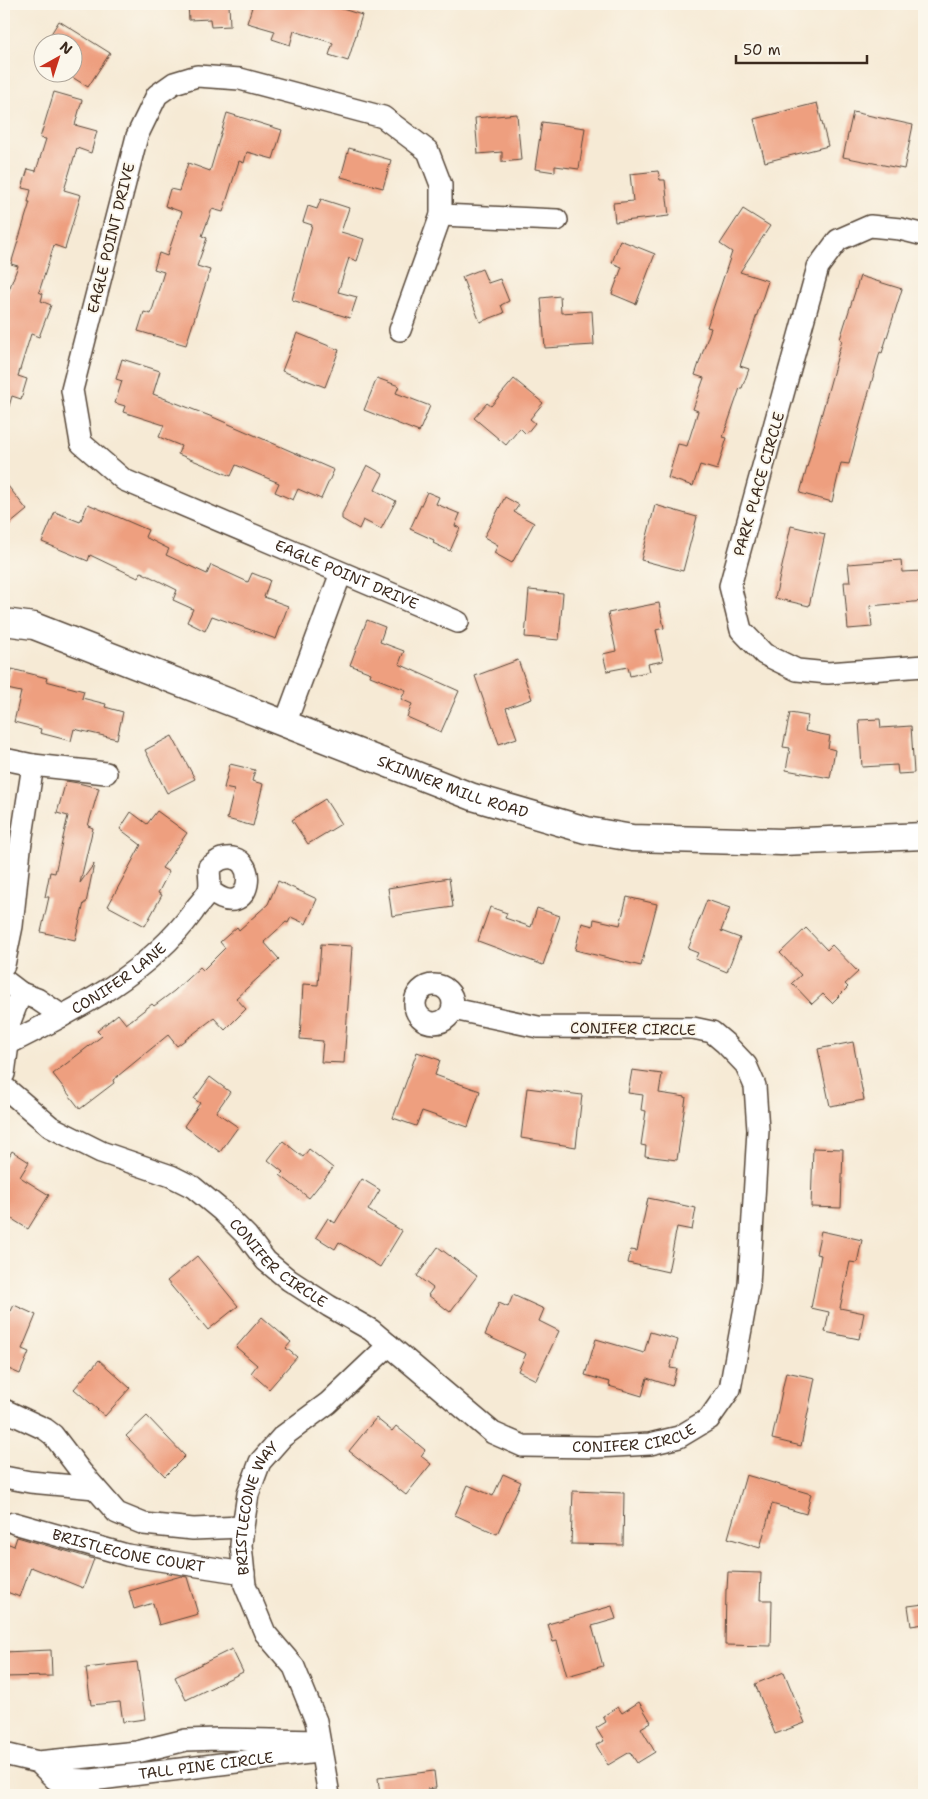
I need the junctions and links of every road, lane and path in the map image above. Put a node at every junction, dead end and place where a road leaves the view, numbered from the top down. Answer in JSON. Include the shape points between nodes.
{"nodes":[{"id":1,"x":441,"y":215,"type":"junction"},
{"id":2,"x":556,"y":220,"type":"dead end"},
{"id":3,"x":924,"y":235,"type":"edge"},
{"id":4,"x":400,"y":330,"type":"dead end"},
{"id":5,"x":341,"y":573,"type":"junction"},
{"id":6,"x":4,"y":611,"type":"edge"},
{"id":7,"x":4,"y":622,"type":"edge"},
{"id":8,"x":458,"y":622,"type":"dead end"},
{"id":9,"x":34,"y":626,"type":"junction"},
{"id":10,"x":924,"y":666,"type":"edge"},
{"id":11,"x":285,"y":724,"type":"junction"},
{"id":12,"x":4,"y":759,"type":"edge"},
{"id":13,"x":34,"y":765,"type":"junction"},
{"id":14,"x":106,"y":773,"type":"dead end"},
{"id":15,"x":924,"y":836,"type":"edge"},
{"id":16,"x":12,"y":847,"type":"edge"},
{"id":17,"x":209,"y":890,"type":"dead end"},
{"id":18,"x":4,"y":965,"type":"edge"},
{"id":19,"x":4,"y":980,"type":"edge"},
{"id":20,"x":21,"y":993,"type":"junction"},
{"id":21,"x":453,"y":1009,"type":"dead end"},
{"id":22,"x":62,"y":1016,"type":"junction"},
{"id":23,"x":8,"y":1044,"type":"junction"},
{"id":24,"x":4,"y":1074,"type":"edge"},
{"id":25,"x":4,"y":1087,"type":"edge"},
{"id":26,"x":389,"y":1345,"type":"junction"},
{"id":27,"x":4,"y":1410,"type":"edge"},
{"id":28,"x":4,"y":1477,"type":"edge"},
{"id":29,"x":95,"y":1488,"type":"junction"},
{"id":30,"x":14,"y":1523,"type":"dead end"},
{"id":31,"x":243,"y":1528,"type":"junction"},
{"id":32,"x":244,"y":1573,"type":"junction"},
{"id":33,"x":320,"y":1746,"type":"junction"},
{"id":34,"x":4,"y":1754,"type":"edge"},
{"id":35,"x":329,"y":1795,"type":"edge"}],
"edges":[{"from":1,"to":2,"type":"street"},
{"from":1,"to":4,"type":"street","name":"EAGLE POINT DRIVE"},
{"from":1,"to":5,"type":"street","name":"EAGLE POINT DRIVE","via":[[441,185],[428,151],[383,117],[240,79],[197,76],[174,83],[157,95],[138,136],[72,390],[81,443],[124,480]]},
{"from":3,"to":10,"type":"street","name":"PARK PLACE CIRCLE","via":[[870,226],[838,240],[818,268],[730,586],[741,630],[764,654],[797,670],[828,673]]},
{"from":5,"to":8,"type":"street","name":"EAGLE POINT DRIVE"},
{"from":5,"to":11,"type":"street"},
{"from":6,"to":9,"type":"street"},
{"from":7,"to":9,"type":"street","name":"SKINNER MILL ROAD"},
{"from":9,"to":11,"type":"street","name":"SKINNER MILL ROAD"},
{"from":11,"to":15,"type":"street","name":"SKINNER MILL ROAD","via":[[473,797],[586,830],[623,836],[781,842]]},
{"from":12,"to":13,"type":"street"},
{"from":13,"to":14,"type":"street"},
{"from":13,"to":16,"type":"street"},
{"from":16,"to":18,"type":"street","via":[[12,926]]},
{"from":17,"to":22,"type":"street","name":"CONIFER LANE","via":[[163,947],[103,992]]},
{"from":19,"to":20,"type":"street"},
{"from":20,"to":22,"type":"street","via":[[37,999]]},
{"from":20,"to":23,"type":"street","via":[[9,1024]]},
{"from":21,"to":26,"type":"street","name":"CONIFER CIRCLE","via":[[538,1027],[693,1028],[712,1032],[746,1066],[755,1086],[758,1130],[749,1285],[736,1362],[730,1389],[709,1419],[679,1437],[650,1444],[523,1446],[493,1433]]},
{"from":22,"to":23,"type":"street","name":"CONIFER LANE"},
{"from":23,"to":24,"type":"street"},
{"from":25,"to":26,"type":"street","name":"CONIFER CIRCLE","via":[[51,1127],[101,1152],[171,1176],[193,1188],[222,1211],[266,1261],[288,1280],[371,1330]]},
{"from":26,"to":31,"type":"street","name":"BRISTLECONE WAY","via":[[328,1403],[282,1438],[260,1462],[248,1494]]},
{"from":27,"to":29,"type":"street","via":[[53,1435]]},
{"from":28,"to":29,"type":"street"},
{"from":29,"to":31,"type":"street","via":[[117,1513],[144,1524],[193,1529]]},
{"from":30,"to":32,"type":"street","name":"BRISTLECONE COURT","via":[[127,1555]]},
{"from":31,"to":32,"type":"street","name":"BRISTLECONE WAY"},
{"from":32,"to":33,"type":"street","name":"BRISTLECONE WAY","via":[[245,1585],[265,1633],[294,1667],[316,1721]]},
{"from":33,"to":34,"type":"street","name":"TALL PINE CIRCLE","via":[[92,1780],[56,1779],[38,1762]]},
{"from":33,"to":35,"type":"street","name":"BRISTLECONE WAY"}]}
